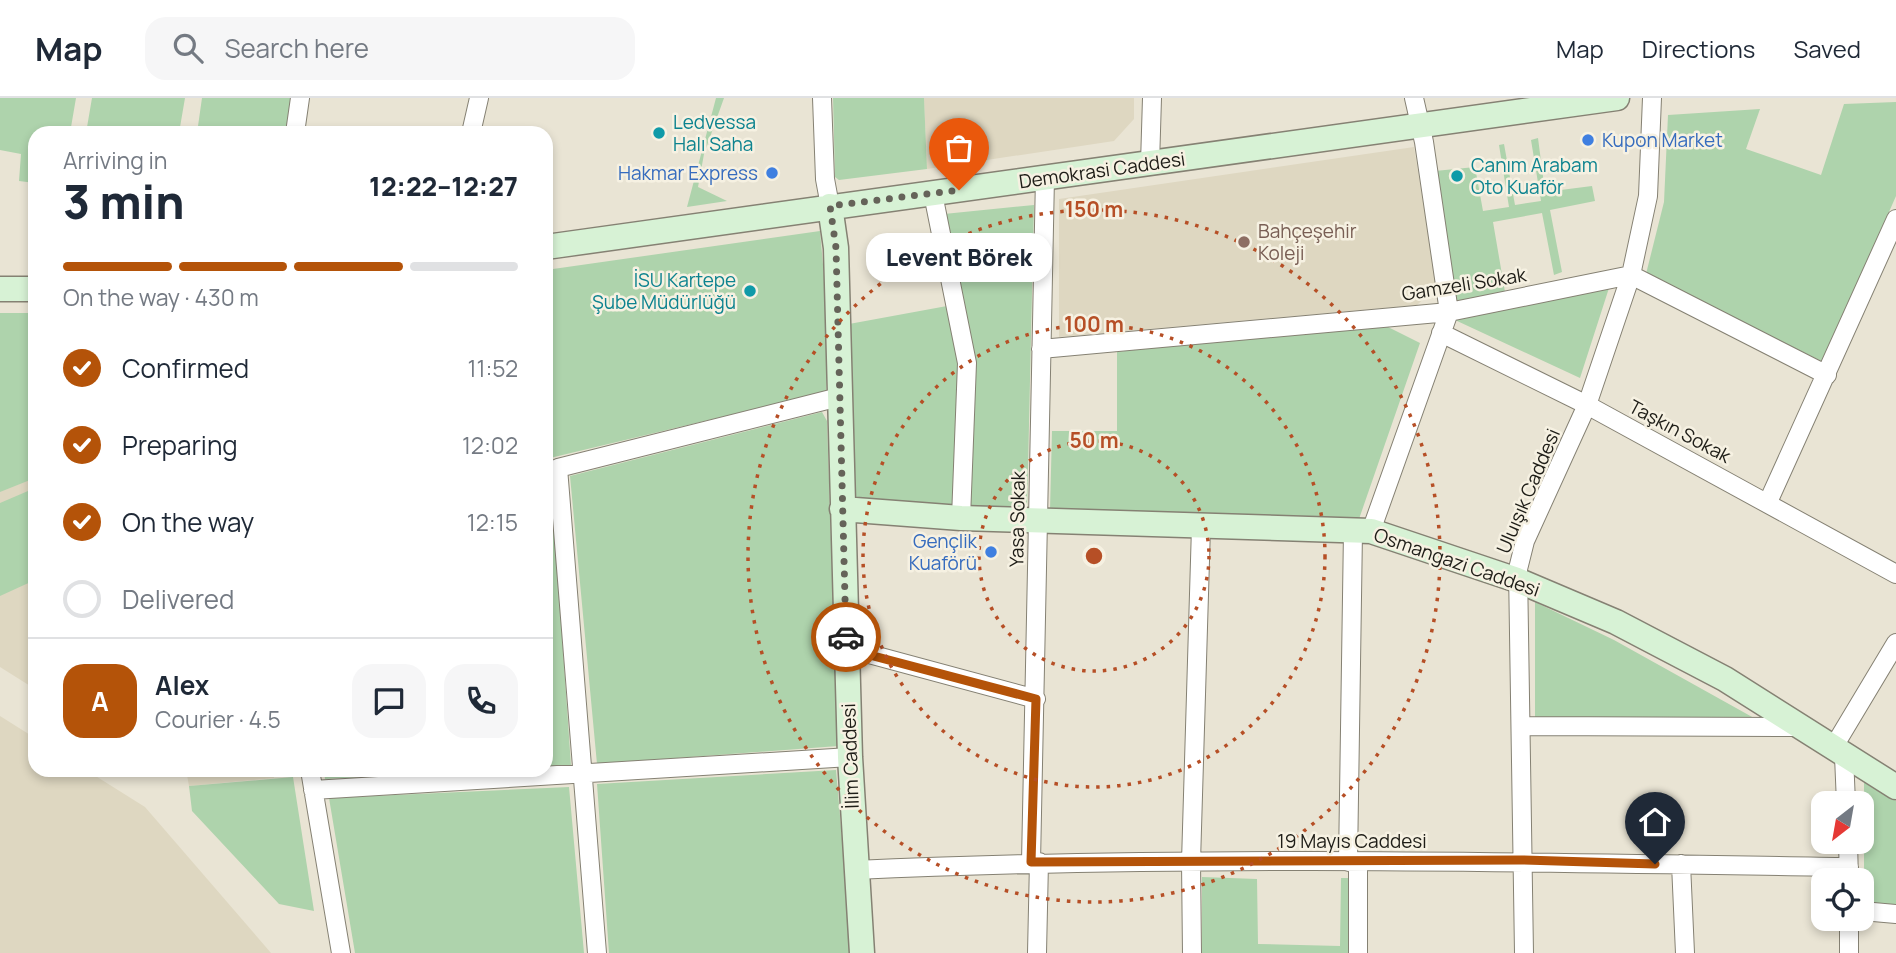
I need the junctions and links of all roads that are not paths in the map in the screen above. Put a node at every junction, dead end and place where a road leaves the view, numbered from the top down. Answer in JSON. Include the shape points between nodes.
{"nodes":[{"id":1,"x":300,"y":98,"type":"edge"},
{"id":2,"x":479,"y":98,"type":"edge"},
{"id":3,"x":822,"y":98,"type":"edge"},
{"id":4,"x":1152,"y":98,"type":"edge"},
{"id":5,"x":1414,"y":98,"type":"edge"},
{"id":6,"x":1617,"y":98,"type":"edge"},
{"id":7,"x":1652,"y":98,"type":"edge"},
{"id":8,"x":1420,"y":125,"type":"junction"},
{"id":9,"x":296,"y":126,"type":"edge"},
{"id":10,"x":473,"y":126,"type":"edge"},
{"id":11,"x":1150,"y":164,"type":"junction"},
{"id":12,"x":1045,"y":177,"type":"junction"},
{"id":13,"x":933,"y":194,"type":"junction"},
{"id":14,"x":830,"y":206,"type":"junction"},
{"id":15,"x":1896,"y":219,"type":"edge"},
{"id":16,"x":553,"y":246,"type":"edge"},
{"id":17,"x":1888,"y":262,"type":"edge"},
{"id":18,"x":1631,"y":275,"type":"junction"},
{"id":19,"x":0,"y":289,"type":"edge"},
{"id":20,"x":28,"y":289,"type":"edge"},
{"id":21,"x":1449,"y":312,"type":"junction"},
{"id":22,"x":1441,"y":333,"type":"junction"},
{"id":23,"x":1041,"y":349,"type":"junction"},
{"id":24,"x":1827,"y":375,"type":"junction"},
{"id":25,"x":839,"y":397,"type":"junction"},
{"id":26,"x":1587,"y":405,"type":"junction"},
{"id":27,"x":1768,"y":502,"type":"junction"},
{"id":28,"x":842,"y":509,"type":"junction"},
{"id":29,"x":961,"y":518,"type":"junction"},
{"id":30,"x":1038,"y":521,"type":"junction"},
{"id":31,"x":1201,"y":527,"type":"junction"},
{"id":32,"x":1362,"y":531,"type":"junction"},
{"id":33,"x":1896,"y":575,"type":"edge"},
{"id":34,"x":1517,"y":580,"type":"junction"},
{"id":35,"x":1896,"y":643,"type":"edge"},
{"id":36,"x":847,"y":649,"type":"junction"},
{"id":37,"x":1036,"y":699,"type":"junction"},
{"id":38,"x":1521,"y":726,"type":"junction"},
{"id":39,"x":1800,"y":727,"type":"junction"},
{"id":40,"x":1839,"y":752,"type":"junction"},
{"id":41,"x":850,"y":757,"type":"junction"},
{"id":42,"x":583,"y":773,"type":"junction"},
{"id":43,"x":553,"y":775,"type":"edge"},
{"id":44,"x":311,"y":777,"type":"edge"},
{"id":45,"x":519,"y":777,"type":"edge"},
{"id":46,"x":1896,"y":787,"type":"edge"},
{"id":47,"x":313,"y":790,"type":"junction"},
{"id":48,"x":1844,"y":791,"type":"edge"},
{"id":49,"x":1522,"y":860,"type":"junction"},
{"id":50,"x":1035,"y":862,"type":"junction"},
{"id":51,"x":1191,"y":862,"type":"junction"},
{"id":52,"x":1353,"y":862,"type":"junction"},
{"id":53,"x":1681,"y":864,"type":"junction"},
{"id":54,"x":855,"y":870,"type":"junction"},
{"id":55,"x":1811,"y":872,"type":"edge"},
{"id":56,"x":1874,"y":912,"type":"edge"},
{"id":57,"x":1896,"y":914,"type":"edge"},
{"id":58,"x":1849,"y":931,"type":"edge"},
{"id":59,"x":341,"y":953,"type":"edge"},
{"id":60,"x":597,"y":953,"type":"edge"},
{"id":61,"x":862,"y":953,"type":"edge"},
{"id":62,"x":1037,"y":953,"type":"edge"},
{"id":63,"x":1192,"y":953,"type":"edge"},
{"id":64,"x":1358,"y":953,"type":"edge"},
{"id":65,"x":1524,"y":953,"type":"edge"},
{"id":66,"x":1685,"y":953,"type":"edge"},
{"id":67,"x":1849,"y":953,"type":"edge"}],
"edges":[{"from":1,"to":9,"type":"street"},
{"from":2,"to":10,"type":"street"},
{"from":3,"to":14,"type":"street","name":"İlim Caddesi"},
{"from":4,"to":11,"type":"street"},
{"from":5,"to":8,"type":"street"},
{"from":6,"to":8,"type":"street","name":"Demokrasi Caddesi"},
{"from":7,"to":18,"type":"street","name":"Uluışık Caddesi","via":[[1648,196]]},
{"from":8,"to":11,"type":"street","name":"Demokrasi Caddesi"},
{"from":8,"to":21,"type":"street"},
{"from":11,"to":12,"type":"street","name":"Demokrasi Caddesi"},
{"from":12,"to":13,"type":"street","name":"Demokrasi Caddesi"},
{"from":12,"to":23,"type":"street","name":"Yasa Sokak"},
{"from":13,"to":14,"type":"street","name":"Demokrasi Caddesi"},
{"from":13,"to":29,"type":"street","via":[[967,363]]},
{"from":14,"to":16,"type":"street","name":"Demokrasi Caddesi"},
{"from":14,"to":25,"type":"street","name":"İlim Caddesi","via":[[836,248]]},
{"from":15,"to":17,"type":"street"},
{"from":17,"to":24,"type":"street"},
{"from":18,"to":21,"type":"street","name":"Gamzeli Sokak"},
{"from":18,"to":24,"type":"street"},
{"from":18,"to":26,"type":"street","name":"Uluışık Caddesi"},
{"from":19,"to":20,"type":"street"},
{"from":21,"to":22,"type":"street"},
{"from":21,"to":23,"type":"street","name":"Gamzeli Sokak"},
{"from":22,"to":26,"type":"street","name":"Taşkın Sokak"},
{"from":22,"to":32,"type":"street"},
{"from":23,"to":30,"type":"street","name":"Yasa Sokak"},
{"from":24,"to":27,"type":"street"},
{"from":25,"to":28,"type":"street","name":"İlim Caddesi"},
{"from":25,"to":42,"type":"street","via":[[558,468]]},
{"from":26,"to":27,"type":"street","name":"Taşkın Sokak"},
{"from":26,"to":34,"type":"street","name":"Uluışık Caddesi","via":[[1525,541]]},
{"from":27,"to":33,"type":"street","name":"Taşkın Sokak"},
{"from":28,"to":29,"type":"street","name":"Osmangazi Caddesi"},
{"from":28,"to":36,"type":"street","name":"İlim Caddesi"},
{"from":29,"to":30,"type":"street","name":"Osmangazi Caddesi"},
{"from":30,"to":31,"type":"street","name":"Osmangazi Caddesi"},
{"from":30,"to":37,"type":"street","name":"Yasa Sokak"},
{"from":31,"to":32,"type":"street","name":"Osmangazi Caddesi"},
{"from":31,"to":51,"type":"street"},
{"from":32,"to":34,"type":"street","name":"Osmangazi Caddesi"},
{"from":32,"to":52,"type":"street"},
{"from":34,"to":38,"type":"street","name":"Uluışık Caddesi"},
{"from":34,"to":39,"type":"street","name":"Osmangazi Caddesi","via":[[1685,657]]},
{"from":35,"to":40,"type":"street"},
{"from":36,"to":37,"type":"street"},
{"from":36,"to":41,"type":"street","name":"İlim Caddesi"},
{"from":37,"to":50,"type":"street","name":"Yasa Sokak"},
{"from":38,"to":39,"type":"street"},
{"from":38,"to":49,"type":"street","name":"Uluışık Caddesi"},
{"from":39,"to":40,"type":"street","name":"Osmangazi Caddesi"},
{"from":40,"to":46,"type":"street","name":"Osmangazi Caddesi"},
{"from":40,"to":48,"type":"street"},
{"from":41,"to":42,"type":"street"},
{"from":41,"to":54,"type":"street","name":"İlim Caddesi"},
{"from":42,"to":43,"type":"street"},
{"from":42,"to":60,"type":"street"},
{"from":44,"to":47,"type":"street"},
{"from":45,"to":47,"type":"street"},
{"from":47,"to":59,"type":"street"},
{"from":49,"to":52,"type":"street","name":"19 Mayıs Caddesi"},
{"from":49,"to":53,"type":"street","name":"19 Mayıs Caddesi"},
{"from":49,"to":65,"type":"street","name":"Uluışık Caddesi"},
{"from":50,"to":51,"type":"street","name":"19 Mayıs Caddesi"},
{"from":50,"to":54,"type":"street","name":"19 Mayıs Caddesi"},
{"from":50,"to":62,"type":"street","name":"Yasa Sokak"},
{"from":51,"to":52,"type":"street","name":"19 Mayıs Caddesi"},
{"from":51,"to":63,"type":"street"},
{"from":52,"to":64,"type":"street"},
{"from":53,"to":55,"type":"street","name":"19 Mayıs Caddesi"},
{"from":53,"to":66,"type":"street"},
{"from":54,"to":61,"type":"street","name":"İlim Caddesi"},
{"from":56,"to":57,"type":"street"},
{"from":58,"to":67,"type":"street"}]}
